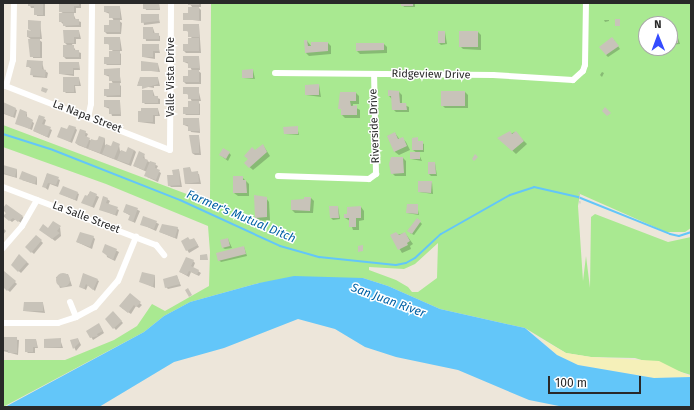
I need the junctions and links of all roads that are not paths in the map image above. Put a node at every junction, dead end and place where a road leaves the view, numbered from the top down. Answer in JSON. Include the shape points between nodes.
{"nodes":[{"id":1,"x":14,"y":3,"type":"edge"},
{"id":2,"x":92,"y":3,"type":"edge"},
{"id":3,"x":171,"y":3,"type":"edge"},
{"id":4,"x":586,"y":3,"type":"edge"},
{"id":5,"x":275,"y":73,"type":"dead end"},
{"id":6,"x":374,"y":74,"type":"junction"},
{"id":7,"x":4,"y":85,"type":"edge"},
{"id":8,"x":88,"y":118,"type":"junction"},
{"id":9,"x":170,"y":150,"type":"joint"},
{"id":10,"x":278,"y":176,"type":"dead end"},
{"id":11,"x":3,"y":187,"type":"edge"},
{"id":12,"x":37,"y":200,"type":"junction"},
{"id":13,"x":136,"y":237,"type":"junction"},
{"id":14,"x":3,"y":248,"type":"edge"},
{"id":15,"x":164,"y":255,"type":"dead end"},
{"id":16,"x":70,"y":302,"type":"dead end"},
{"id":17,"x":76,"y":317,"type":"junction"},
{"id":18,"x":3,"y":323,"type":"edge"}],
"edges":[{"from":1,"to":7,"type":"street","via":[[13,60]]},
{"from":2,"to":8,"type":"street","via":[[91,104]]},
{"from":3,"to":9,"type":"street","name":"Valle Vista Drive"},
{"from":4,"to":6,"type":"street","name":"Ridgeview Drive","via":[[587,54],[583,72],[573,80]]},
{"from":5,"to":6,"type":"street","name":"Ridgeview Drive"},
{"from":6,"to":10,"type":"street","name":"Riverside Drive","via":[[376,174],[369,179]]},
{"from":7,"to":8,"type":"street","name":"La Napa Street"},
{"from":8,"to":9,"type":"street","name":"La Napa Street"},
{"from":11,"to":12,"type":"street","name":"La Salle Street"},
{"from":12,"to":13,"type":"street","name":"La Salle Street"},
{"from":12,"to":14,"type":"street","via":[[22,226]]},
{"from":13,"to":15,"type":"street","name":"La Salle Street","via":[[156,244]]},
{"from":13,"to":17,"type":"street","via":[[123,272],[112,290],[95,307]]},
{"from":16,"to":17,"type":"street"},
{"from":17,"to":18,"type":"street","via":[[50,324]]}]}
